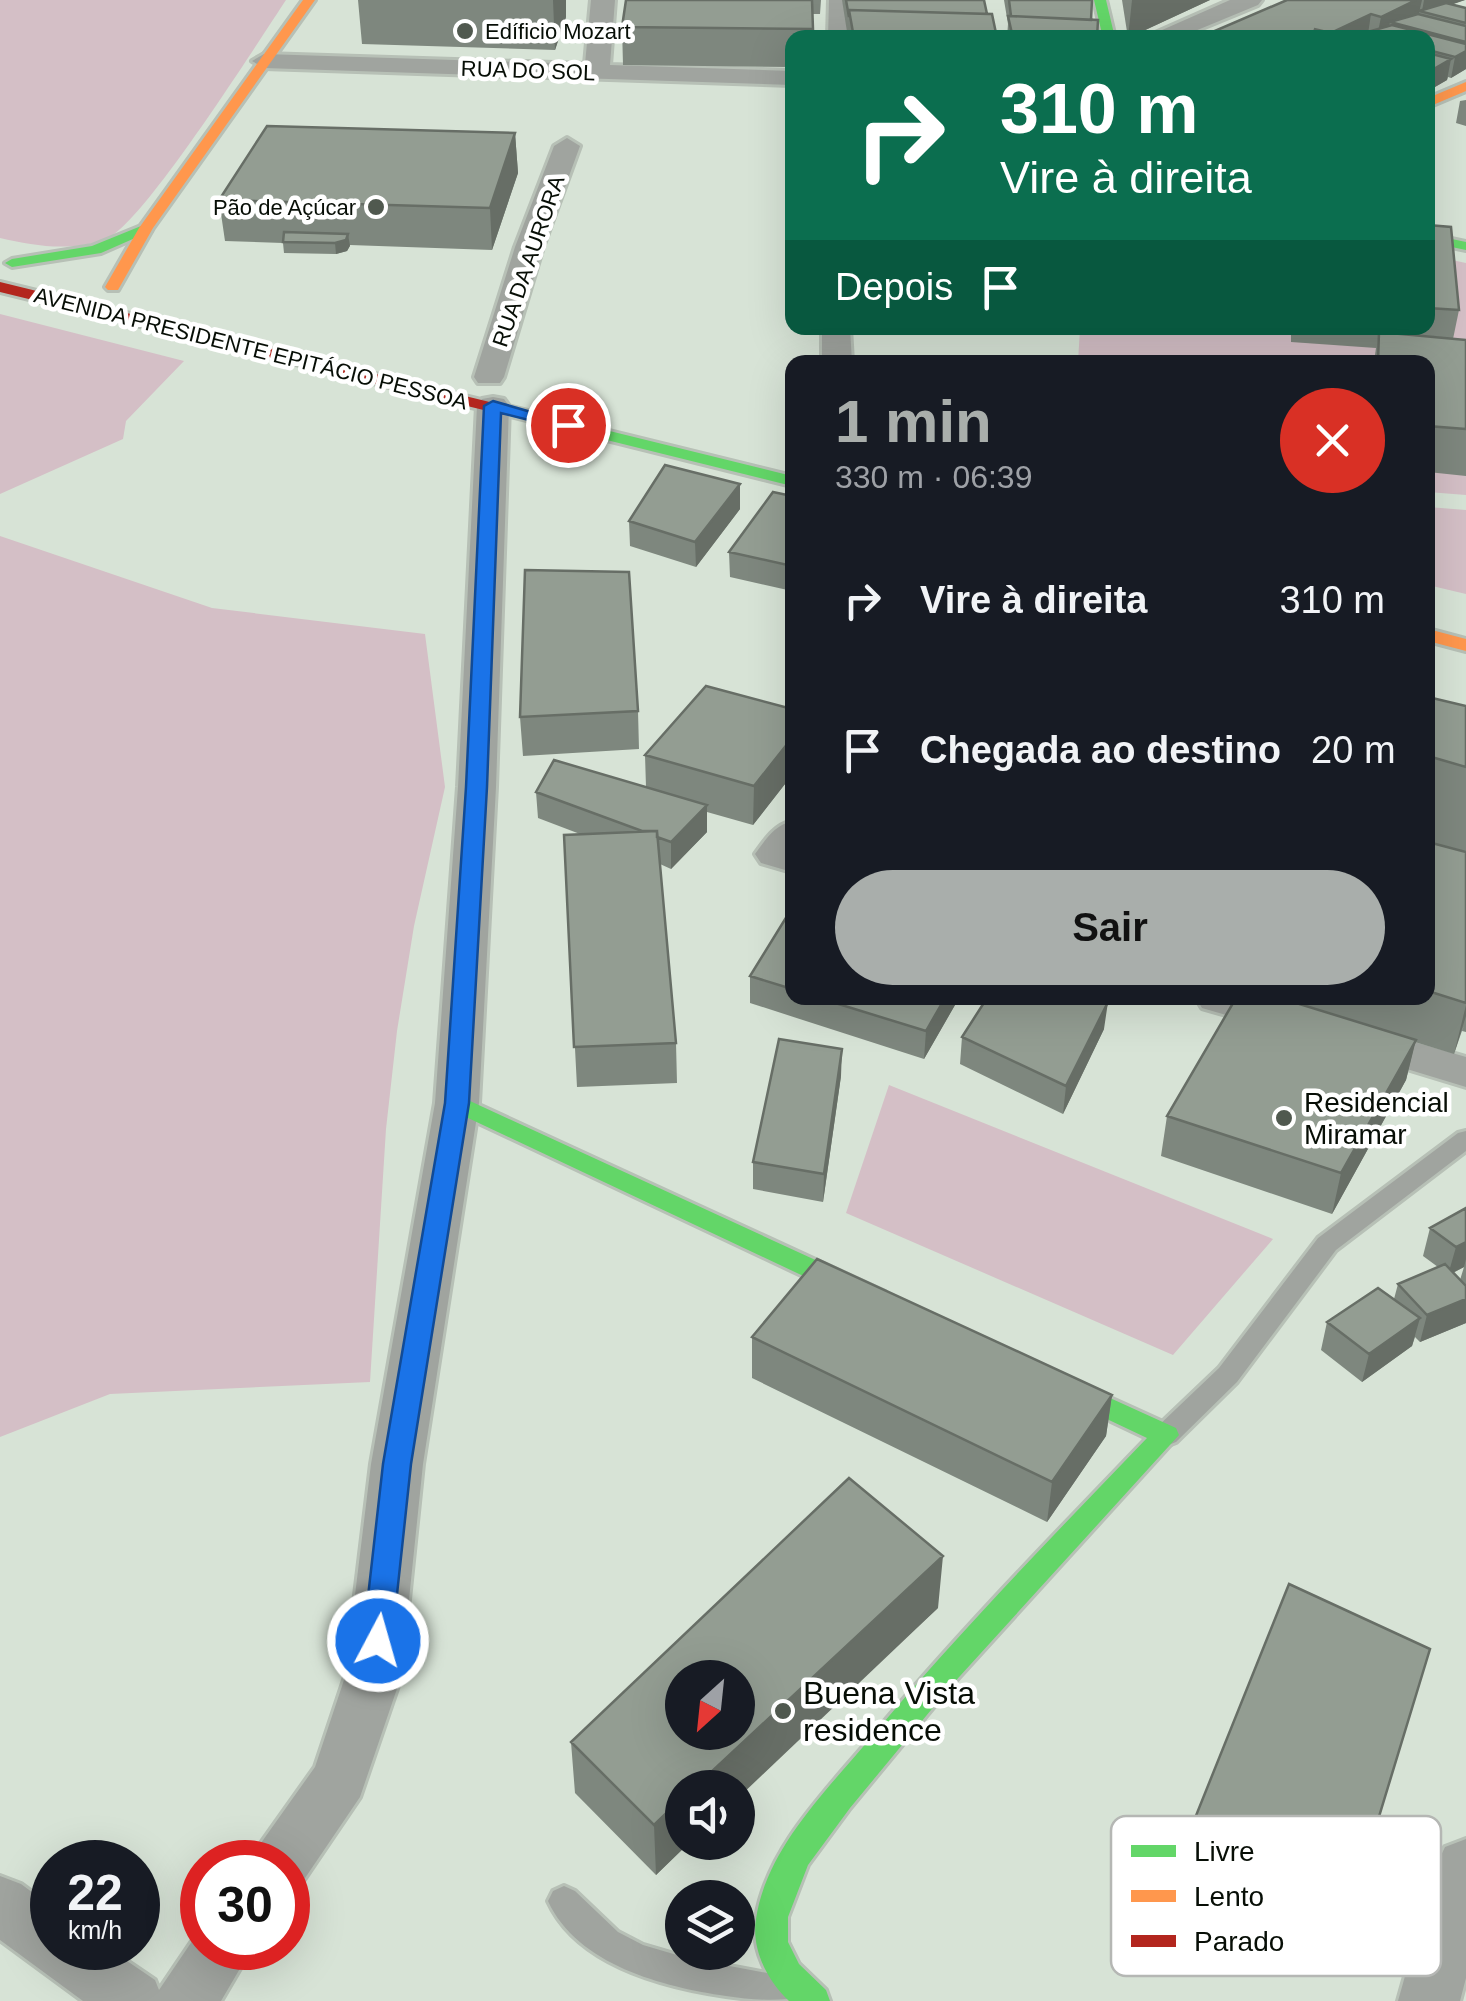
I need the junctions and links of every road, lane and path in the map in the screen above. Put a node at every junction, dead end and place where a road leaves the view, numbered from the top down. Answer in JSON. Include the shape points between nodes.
{"nodes":[{"id":1,"x":309,"y":0,"type":"edge"},
{"id":2,"x":603,"y":0,"type":"edge"},
{"id":3,"x":840,"y":0,"type":"edge"},
{"id":4,"x":1100,"y":0,"type":"edge"},
{"id":5,"x":1250,"y":0,"type":"edge"},
{"id":6,"x":840,"y":30,"type":"edge"},
{"id":7,"x":1107,"y":30,"type":"edge"},
{"id":8,"x":1176,"y":30,"type":"edge"},
{"id":9,"x":264,"y":61,"type":"junction"},
{"id":10,"x":597,"y":72,"type":"junction"},
{"id":11,"x":785,"y":78,"type":"edge"},
{"id":12,"x":1466,"y":86,"type":"edge"},
{"id":13,"x":1435,"y":100,"type":"edge"},
{"id":14,"x":567,"y":146,"type":"dead end"},
{"id":15,"x":146,"y":228,"type":"junction"},
{"id":16,"x":1435,"y":239,"type":"edge"},
{"id":17,"x":1466,"y":246,"type":"edge"},
{"id":18,"x":6,"y":261,"type":"edge"},
{"id":19,"x":0,"y":287,"type":"edge"},
{"id":20,"x":490,"y":384,"type":"junction"},
{"id":21,"x":785,"y":479,"type":"edge"},
{"id":22,"x":1435,"y":637,"type":"edge"},
{"id":23,"x":1466,"y":645,"type":"edge"},
{"id":24,"x":1240,"y":1005,"type":"edge"},
{"id":25,"x":1466,"y":1072,"type":"edge"},
{"id":26,"x":457,"y":1103,"type":"junction"},
{"id":27,"x":1466,"y":1139,"type":"edge"},
{"id":28,"x":900,"y":1310,"type":"edge"},
{"id":29,"x":1024,"y":1368,"type":"edge"},
{"id":30,"x":1166,"y":1435,"type":"junction"},
{"id":31,"x":297,"y":1840,"type":"edge"},
{"id":32,"x":1466,"y":1866,"type":"edge"},
{"id":33,"x":564,"y":1901,"type":"dead end"},
{"id":34,"x":0,"y":1904,"type":"edge"},
{"id":35,"x":30,"y":1926,"type":"edge"},
{"id":36,"x":1441,"y":1957,"type":"edge"},
{"id":37,"x":90,"y":1970,"type":"edge"},
{"id":38,"x":207,"y":1970,"type":"edge"},
{"id":39,"x":1436,"y":1976,"type":"edge"},
{"id":40,"x":807,"y":1996,"type":"edge"},
{"id":41,"x":133,"y":2001,"type":"edge"},
{"id":42,"x":185,"y":2001,"type":"edge"},
{"id":43,"x":1429,"y":2001,"type":"edge"}],
"edges":[{"from":1,"to":9,"type":"street"},
{"from":2,"to":10,"type":"street"},
{"from":3,"to":6,"type":"street"},
{"from":4,"to":7,"type":"street"},
{"from":5,"to":8,"type":"street"},
{"from":9,"to":10,"type":"street","name":"RUA DO SOL"},
{"from":9,"to":15,"type":"street"},
{"from":10,"to":11,"type":"street","name":"RUA DO SOL"},
{"from":12,"to":13,"type":"street"},
{"from":14,"to":20,"type":"street","name":"RUA DA AURORA","via":[[528,247]]},
{"from":15,"to":18,"type":"street","via":[[96,250]]},
{"from":15,"to":18,"type":"street","name":"AVENIDA PRESIDENTE EPITÁCIO PESSOA","via":[[105,285]]},
{"from":16,"to":17,"type":"street"},
{"from":19,"to":20,"type":"street","name":"AVENIDA PRESIDENTE EPITÁCIO PESSOA"},
{"from":20,"to":21,"type":"street","name":"AVENIDA PRESIDENTE EPITÁCIO PESSOA"},
{"from":20,"to":26,"type":"street","name":"RUA DA AURORA","via":[[478,768]]},
{"from":22,"to":23,"type":"street"},
{"from":24,"to":25,"type":"street"},
{"from":26,"to":28,"type":"street"},
{"from":26,"to":31,"type":"street","name":"RUA DA AURORA","via":[[397,1464],[374,1677],[340,1779]]},
{"from":27,"to":30,"type":"lane","via":[[1327,1244],[1228,1374]]},
{"from":29,"to":30,"type":"street"},
{"from":30,"to":40,"type":"street","via":[[910,1710],[816,1828],[772,1916],[770,1944]]},
{"from":32,"to":36,"type":"street"},
{"from":33,"to":40,"type":"lane","via":[[583,1928],[623,1954]]},
{"from":34,"to":35,"type":"street"},
{"from":37,"to":41,"type":"street"},
{"from":38,"to":42,"type":"street"},
{"from":39,"to":43,"type":"street"}]}
